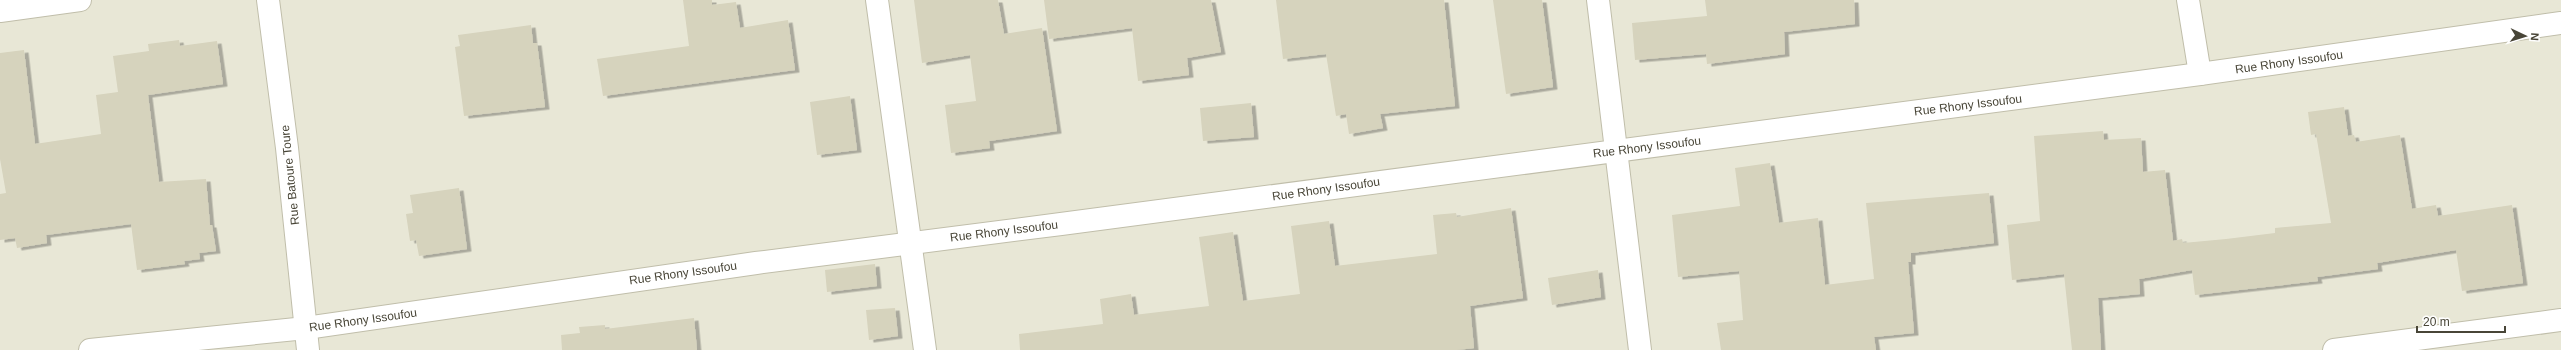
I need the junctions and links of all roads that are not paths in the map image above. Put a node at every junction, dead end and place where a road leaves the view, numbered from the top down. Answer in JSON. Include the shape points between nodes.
{"nodes":[{"id":1,"x":80,"y":0,"type":"edge"},
{"id":2,"x":268,"y":0,"type":"edge"},
{"id":3,"x":877,"y":0,"type":"edge"},
{"id":4,"x":1598,"y":0,"type":"edge"},
{"id":5,"x":2188,"y":0,"type":"edge"},
{"id":6,"x":0,"y":11,"type":"edge"},
{"id":7,"x":2561,"y":23,"type":"edge"},
{"id":8,"x":2200,"y":74,"type":"junction"},
{"id":9,"x":1615,"y":151,"type":"junction"},
{"id":10,"x":909,"y":242,"type":"junction"},
{"id":11,"x":2561,"y":320,"type":"edge"},
{"id":12,"x":306,"y":328,"type":"junction"},
{"id":13,"x":90,"y":350,"type":"edge"},
{"id":14,"x":308,"y":350,"type":"edge"},
{"id":15,"x":925,"y":350,"type":"edge"},
{"id":16,"x":1640,"y":350,"type":"edge"},
{"id":17,"x":2334,"y":350,"type":"edge"}],
"edges":[{"from":1,"to":6,"type":"street"},
{"from":2,"to":12,"type":"street","name":"Rue Batoure Toure"},
{"from":3,"to":10,"type":"street"},
{"from":4,"to":9,"type":"street"},
{"from":5,"to":8,"type":"street"},
{"from":7,"to":8,"type":"street","name":"Rue Rhony Issoufou"},
{"from":8,"to":9,"type":"street","name":"Rue Rhony Issoufou"},
{"from":9,"to":10,"type":"street","name":"Rue Rhony Issoufou"},
{"from":9,"to":16,"type":"street"},
{"from":10,"to":12,"type":"street","name":"Rue Rhony Issoufou"},
{"from":10,"to":15,"type":"street"},
{"from":11,"to":17,"type":"street"},
{"from":12,"to":13,"type":"street","name":"Rue Rhony Issoufou"},
{"from":12,"to":14,"type":"street","name":"Rue Batoure Toure"}]}
